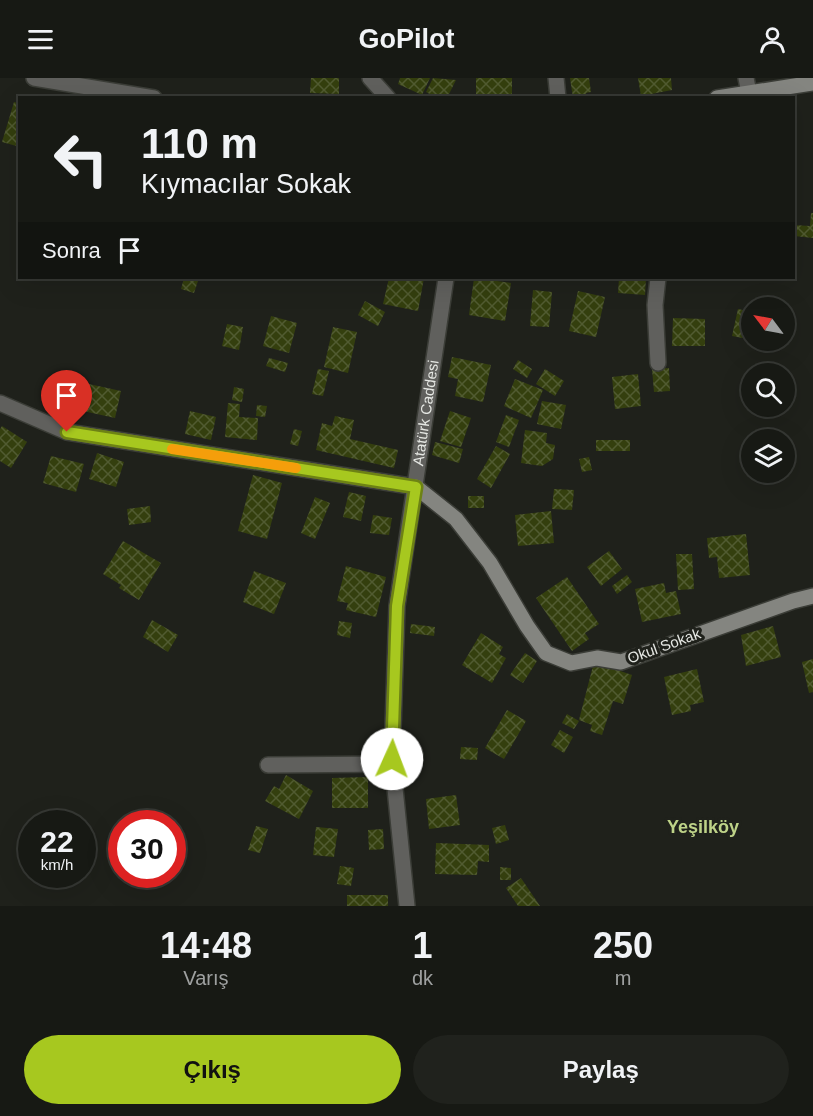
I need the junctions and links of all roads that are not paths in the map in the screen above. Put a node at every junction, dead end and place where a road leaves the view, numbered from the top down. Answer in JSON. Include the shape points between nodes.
{"nodes":[{"id":1,"x":34,"y":78,"type":"edge"},
{"id":2,"x":370,"y":78,"type":"edge"},
{"id":3,"x":556,"y":78,"type":"edge"},
{"id":4,"x":813,"y":83,"type":"edge"},
{"id":5,"x":747,"y":85,"type":"edge"},
{"id":6,"x":142,"y":96,"type":"edge"},
{"id":7,"x":386,"y":96,"type":"edge"},
{"id":8,"x":558,"y":96,"type":"edge"},
{"id":9,"x":722,"y":96,"type":"edge"},
{"id":10,"x":446,"y":279,"type":"edge"},
{"id":11,"x":658,"y":279,"type":"edge"},
{"id":12,"x":658,"y":363,"type":"dead end"},
{"id":13,"x":0,"y":403,"type":"edge"},
{"id":14,"x":416,"y":487,"type":"junction"},
{"id":15,"x":813,"y":596,"type":"edge"},
{"id":16,"x":392,"y":764,"type":"junction"},
{"id":17,"x":268,"y":765,"type":"dead end"},
{"id":18,"x":407,"y":906,"type":"edge"}],
"edges":[{"from":1,"to":6,"type":"street"},
{"from":2,"to":7,"type":"street"},
{"from":3,"to":8,"type":"street"},
{"from":4,"to":5,"type":"street"},
{"from":5,"to":9,"type":"street"},
{"from":10,"to":14,"type":"street","name":"Atatürk Caddesi"},
{"from":11,"to":12,"type":"street"},
{"from":13,"to":14,"type":"street","via":[[67,432]]},
{"from":14,"to":15,"type":"street","name":"Okul Sokak","via":[[456,519],[490,563],[546,653],[571,663],[597,658],[621,662]]},
{"from":14,"to":16,"type":"street","name":"Atatürk Caddesi","via":[[397,606]]},
{"from":16,"to":17,"type":"street"},
{"from":16,"to":18,"type":"street","name":"Atatürk Caddesi"}]}
